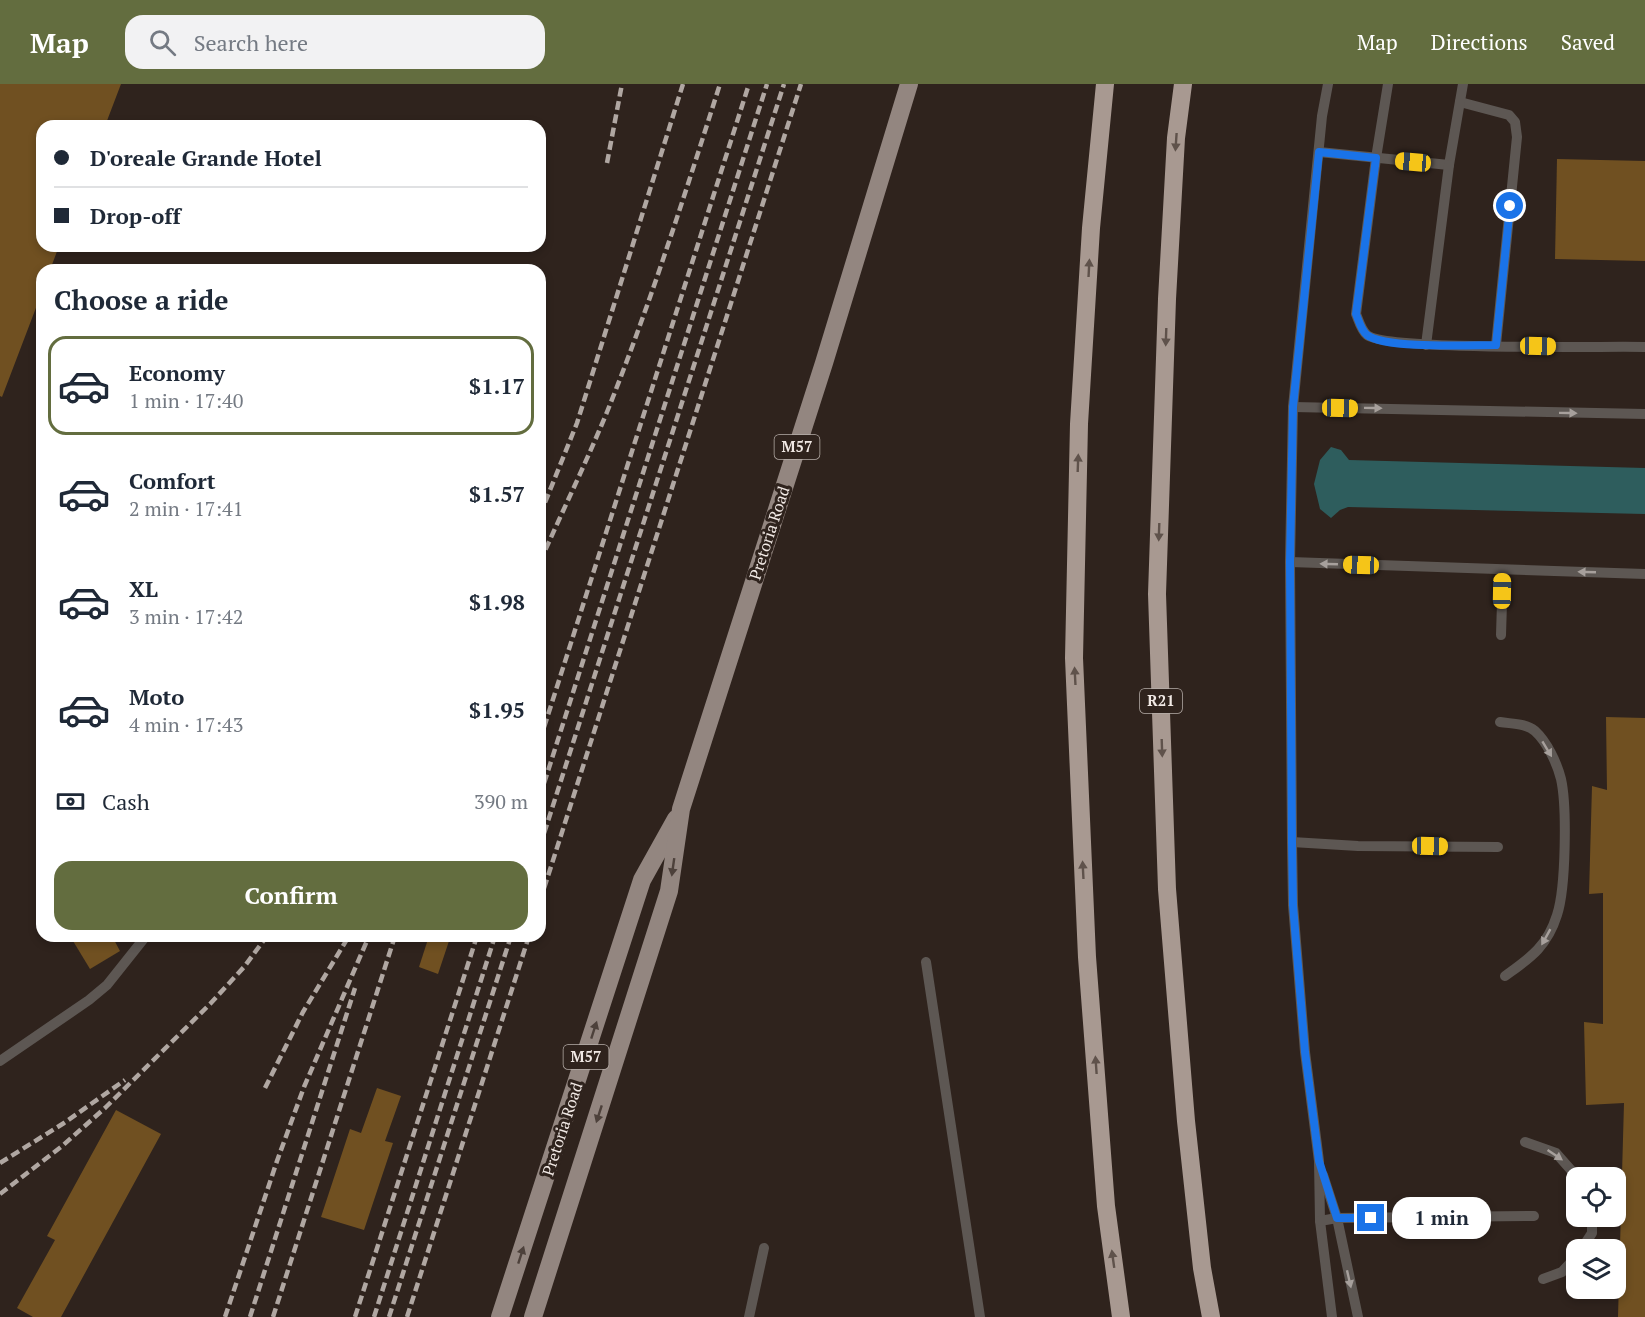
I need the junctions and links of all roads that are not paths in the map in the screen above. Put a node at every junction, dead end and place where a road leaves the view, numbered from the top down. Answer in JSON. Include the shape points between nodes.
{"nodes":[{"id":1,"x":909,"y":84,"type":"edge"},
{"id":2,"x":1105,"y":84,"type":"edge"},
{"id":3,"x":1183,"y":84,"type":"edge"},
{"id":4,"x":1328,"y":84,"type":"edge"},
{"id":5,"x":1388,"y":84,"type":"edge"},
{"id":6,"x":1463,"y":84,"type":"edge"},
{"id":7,"x":1460,"y":102,"type":"junction"},
{"id":8,"x":1319,"y":152,"type":"junction"},
{"id":9,"x":1376,"y":158,"type":"junction"},
{"id":10,"x":1449,"y":165,"type":"junction"},
{"id":11,"x":1426,"y":345,"type":"junction"},
{"id":12,"x":1496,"y":345,"type":"junction"},
{"id":13,"x":1645,"y":347,"type":"edge"},
{"id":14,"x":1293,"y":407,"type":"junction"},
{"id":15,"x":1645,"y":414,"type":"edge"},
{"id":16,"x":1290,"y":562,"type":"junction"},
{"id":17,"x":1503,"y":570,"type":"junction"},
{"id":18,"x":1645,"y":574,"type":"edge"},
{"id":19,"x":1501,"y":635,"type":"dead end"},
{"id":20,"x":1500,"y":722,"type":"dead end"},
{"id":21,"x":681,"y":809,"type":"junction"},
{"id":22,"x":1292,"y":842,"type":"junction"},
{"id":23,"x":1498,"y":847,"type":"dead end"},
{"id":24,"x":141,"y":942,"type":"edge"},
{"id":25,"x":926,"y":962,"type":"dead end"},
{"id":26,"x":1505,"y":976,"type":"dead end"},
{"id":27,"x":0,"y":1061,"type":"edge"},
{"id":28,"x":1525,"y":1142,"type":"dead end"},
{"id":29,"x":1319,"y":1161,"type":"junction"},
{"id":30,"x":1568,"y":1167,"type":"edge"},
{"id":31,"x":1534,"y":1216,"type":"dead end"},
{"id":32,"x":1337,"y":1218,"type":"junction"},
{"id":33,"x":1320,"y":1221,"type":"junction"},
{"id":34,"x":764,"y":1248,"type":"dead end"},
{"id":35,"x":1566,"y":1268,"type":"edge"},
{"id":36,"x":1543,"y":1279,"type":"dead end"},
{"id":37,"x":500,"y":1317,"type":"edge"},
{"id":38,"x":533,"y":1317,"type":"edge"},
{"id":39,"x":748,"y":1317,"type":"edge"},
{"id":40,"x":981,"y":1317,"type":"edge"},
{"id":41,"x":1121,"y":1317,"type":"edge"},
{"id":42,"x":1211,"y":1317,"type":"edge"},
{"id":43,"x":1332,"y":1317,"type":"edge"},
{"id":44,"x":1358,"y":1317,"type":"edge"}],
"edges":[{"from":1,"to":21,"type":"main road","name":"Pretoria Road","number":"M57"},
{"from":41,"to":2,"type":"highway","one_way":true,"via":[[1106,1206],[1087,957],[1074,658],[1079,424]]},
{"from":3,"to":42,"type":"highway","number":"R21","one_way":true,"via":[[1167,299],[1157,594],[1167,889],[1186,1121]]},
{"from":4,"to":8,"type":"lane"},
{"from":5,"to":9,"type":"lane"},
{"from":6,"to":7,"type":"lane"},
{"from":7,"to":10,"type":"lane"},
{"from":7,"to":12,"type":"lane","via":[[1509,115],[1515,122],[1517,137]]},
{"from":8,"to":9,"type":"lane"},
{"from":8,"to":14,"type":"lane"},
{"from":9,"to":10,"type":"lane"},
{"from":9,"to":11,"type":"lane","via":[[1356,314],[1367,335]]},
{"from":10,"to":11,"type":"lane"},
{"from":11,"to":12,"type":"lane"},
{"from":12,"to":13,"type":"lane"},
{"from":14,"to":15,"type":"lane","one_way":true},
{"from":14,"to":16,"type":"lane"},
{"from":17,"to":16,"type":"lane","one_way":true},
{"from":16,"to":22,"type":"lane"},
{"from":18,"to":17,"type":"lane","one_way":true},
{"from":17,"to":19,"type":"lane"},
{"from":20,"to":26,"type":"lane","one_way":true,"via":[[1527,726],[1549,749],[1561,777],[1564,822],[1557,916],[1536,953]]},
{"from":37,"to":21,"type":"main road","name":"Pretoria Road","number":"M57","one_way":true,"via":[[642,880]]},
{"from":21,"to":38,"type":"main road","name":"Pretoria Road","number":"M57","one_way":true,"via":[[669,891]]},
{"from":22,"to":23,"type":"lane"},
{"from":22,"to":29,"type":"lane","via":[[1305,1052]]},
{"from":24,"to":27,"type":"lane","via":[[107,985]]},
{"from":25,"to":40,"type":"lane"},
{"from":28,"to":30,"type":"lane","one_way":true,"via":[[1556,1153]]},
{"from":29,"to":32,"type":"lane"},
{"from":29,"to":33,"type":"lane"},
{"from":31,"to":32,"type":"lane"},
{"from":32,"to":33,"type":"lane"},
{"from":32,"to":44,"type":"lane","one_way":true},
{"from":33,"to":43,"type":"lane"},
{"from":34,"to":39,"type":"lane"},
{"from":35,"to":36,"type":"lane"}]}
